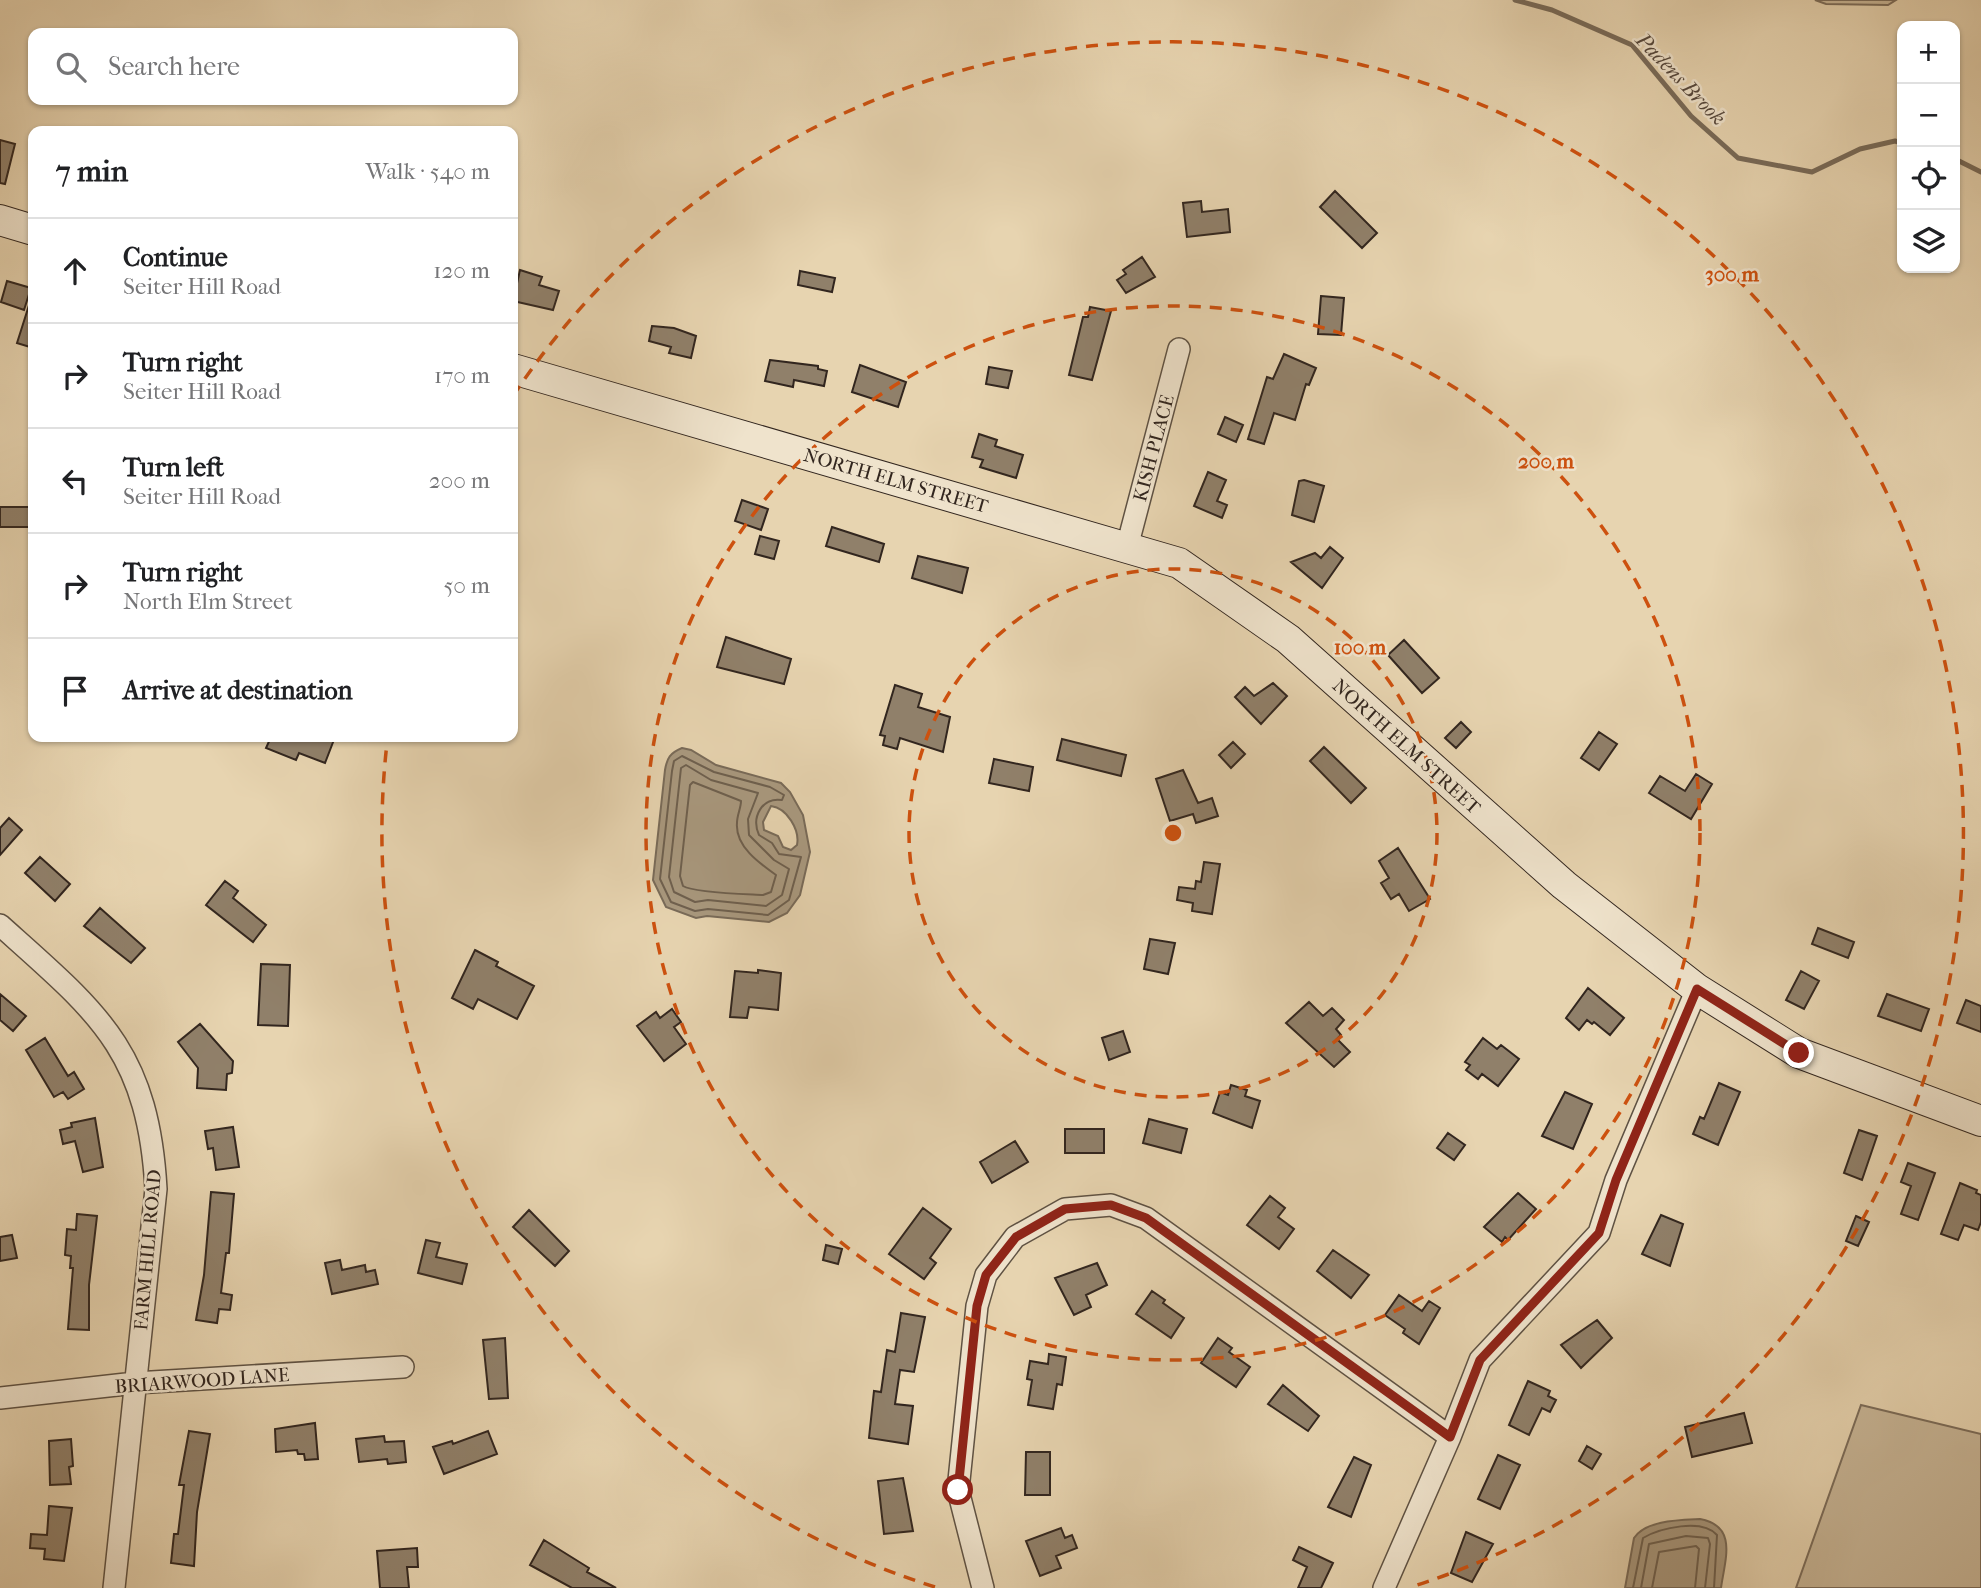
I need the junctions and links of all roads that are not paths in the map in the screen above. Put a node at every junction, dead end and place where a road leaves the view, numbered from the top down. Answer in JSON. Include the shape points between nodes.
{"nodes":[{"id":1,"x":0,"y":220,"type":"edge"},
{"id":2,"x":28,"y":228,"type":"edge"},
{"id":3,"x":1179,"y":349,"type":"dead end"},
{"id":4,"x":518,"y":370,"type":"edge"},
{"id":5,"x":1127,"y":547,"type":"junction"},
{"id":6,"x":0,"y":925,"type":"edge"},
{"id":7,"x":1697,"y":989,"type":"junction"},
{"id":8,"x":1981,"y":1121,"type":"edge"},
{"id":9,"x":403,"y":1367,"type":"dead end"},
{"id":10,"x":135,"y":1383,"type":"junction"},
{"id":11,"x":0,"y":1398,"type":"edge"},
{"id":12,"x":1450,"y":1437,"type":"junction"},
{"id":13,"x":114,"y":1588,"type":"edge"},
{"id":14,"x":984,"y":1588,"type":"edge"},
{"id":15,"x":1384,"y":1588,"type":"edge"}],
"edges":[{"from":1,"to":2,"type":"main road"},
{"from":3,"to":5,"type":"street","name":"KISH PLACE"},
{"from":4,"to":5,"type":"main road","name":"NORTH ELM STREET"},
{"from":5,"to":7,"type":"main road","name":"NORTH ELM STREET","via":[[1179,563],[1288,639],[1564,885]]},
{"from":6,"to":10,"type":"street","name":"FARM HILL ROAD","via":[[88,1004],[125,1055],[142,1096],[154,1143],[156,1189]]},
{"from":7,"to":8,"type":"main road","name":"NORTH ELM STREET","via":[[1799,1053]]},
{"from":7,"to":12,"type":"street","via":[[1616,1180],[1599,1233],[1480,1360]]},
{"from":9,"to":10,"type":"street","name":"BRIARWOOD LANE"},
{"from":10,"to":11,"type":"street","name":"BRIARWOOD LANE"},
{"from":10,"to":13,"type":"street","name":"FARM HILL ROAD"},
{"from":12,"to":14,"type":"street","via":[[1146,1218],[1111,1205],[1065,1209],[1016,1237],[986,1275],[977,1306],[958,1490]]},
{"from":12,"to":15,"type":"street"}]}
